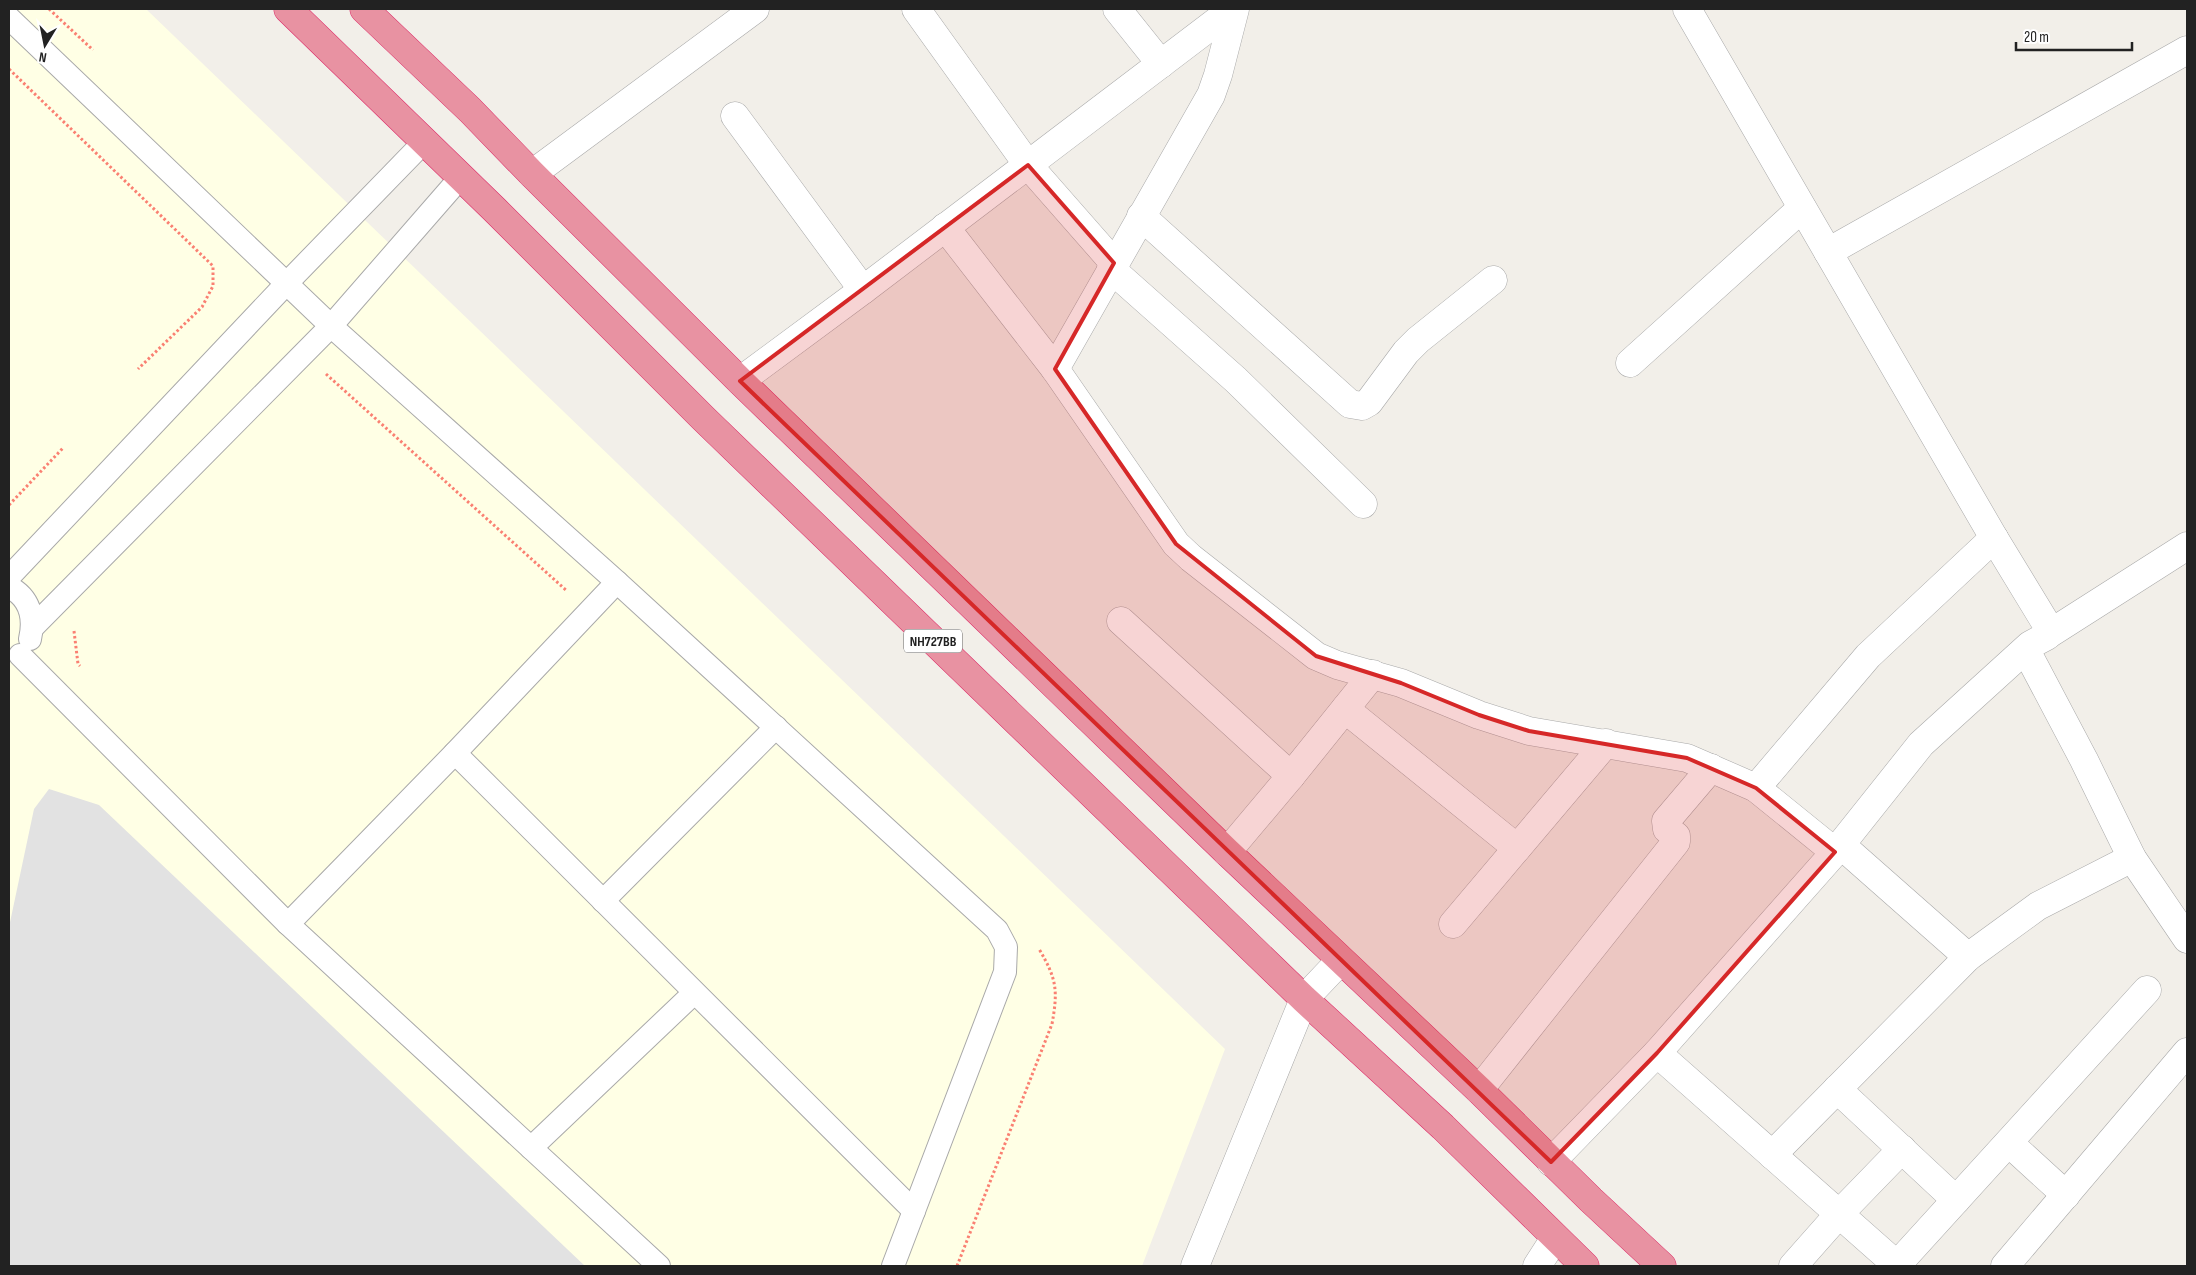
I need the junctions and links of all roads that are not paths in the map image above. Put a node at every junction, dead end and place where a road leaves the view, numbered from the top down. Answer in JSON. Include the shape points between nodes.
{"nodes":[{"id":1,"x":288,"y":9,"type":"edge"},
{"id":2,"x":364,"y":9,"type":"edge"},
{"id":3,"x":756,"y":9,"type":"edge"},
{"id":4,"x":916,"y":9,"type":"edge"},
{"id":5,"x":1117,"y":9,"type":"edge"},
{"id":6,"x":1234,"y":9,"type":"edge"},
{"id":7,"x":1687,"y":9,"type":"edge"},
{"id":8,"x":9,"y":18,"type":"edge"},
{"id":9,"x":2187,"y":50,"type":"edge"},
{"id":10,"x":1161,"y":64,"type":"junction"},
{"id":11,"x":735,"y":116,"type":"dead end"},
{"id":12,"x":424,"y":142,"type":"junction"},
{"id":13,"x":1028,"y":165,"type":"junction"},
{"id":14,"x":532,"y":174,"type":"junction"},
{"id":15,"x":460,"y":178,"type":"junction"},
{"id":16,"x":1802,"y":208,"type":"junction"},
{"id":17,"x":1141,"y":216,"type":"junction"},
{"id":18,"x":945,"y":227,"type":"junction"},
{"id":19,"x":1828,"y":252,"type":"junction"},
{"id":20,"x":1112,"y":266,"type":"junction"},
{"id":21,"x":1493,"y":280,"type":"dead end"},
{"id":22,"x":286,"y":284,"type":"junction"},
{"id":23,"x":863,"y":290,"type":"junction"},
{"id":24,"x":331,"y":326,"type":"junction"},
{"id":25,"x":1630,"y":363,"type":"dead end"},
{"id":26,"x":1055,"y":369,"type":"junction"},
{"id":27,"x":740,"y":380,"type":"junction"},
{"id":28,"x":1363,"y":504,"type":"dead end"},
{"id":29,"x":1994,"y":538,"type":"junction"},
{"id":30,"x":2187,"y":546,"type":"edge"},
{"id":31,"x":9,"y":577,"type":"edge"},
{"id":32,"x":617,"y":582,"type":"junction"},
{"id":33,"x":9,"y":586,"type":"edge"},
{"id":34,"x":1121,"y":621,"type":"dead end"},
{"id":35,"x":32,"y":628,"type":"junction"},
{"id":36,"x":2038,"y":641,"type":"junction"},
{"id":37,"x":15,"y":660,"type":"edge"},
{"id":38,"x":1372,"y":674,"type":"junction"},
{"id":39,"x":1345,"y":709,"type":"junction"},
{"id":40,"x":776,"y":728,"type":"junction"},
{"id":41,"x":1606,"y":744,"type":"junction"},
{"id":42,"x":455,"y":753,"type":"junction"},
{"id":43,"x":1711,"y":768,"type":"junction"},
{"id":44,"x":1291,"y":776,"type":"junction"},
{"id":45,"x":1756,"y":788,"type":"junction"},
{"id":46,"x":1517,"y":848,"type":"junction"},
{"id":47,"x":1838,"y":848,"type":"junction"},
{"id":48,"x":1227,"y":852,"type":"junction"},
{"id":49,"x":2132,"y":858,"type":"junction"},
{"id":50,"x":603,"y":901,"type":"junction"},
{"id":51,"x":2183,"y":923,"type":"edge"},
{"id":52,"x":288,"y":924,"type":"junction"},
{"id":53,"x":1453,"y":924,"type":"dead end"},
{"id":54,"x":1968,"y":957,"type":"junction"},
{"id":55,"x":1340,"y":961,"type":"junction"},
{"id":56,"x":2147,"y":990,"type":"dead end"},
{"id":57,"x":694,"y":993,"type":"junction"},
{"id":58,"x":1304,"y":1000,"type":"junction"},
{"id":59,"x":1657,"y":1052,"type":"junction"},
{"id":60,"x":2187,"y":1052,"type":"edge"},
{"id":61,"x":1838,"y":1089,"type":"junction"},
{"id":62,"x":1479,"y":1090,"type":"junction"},
{"id":63,"x":2008,"y":1143,"type":"junction"},
{"id":64,"x":531,"y":1148,"type":"junction"},
{"id":65,"x":1902,"y":1150,"type":"junction"},
{"id":66,"x":1772,"y":1155,"type":"junction"},
{"id":67,"x":1551,"y":1162,"type":"junction"},
{"id":68,"x":2066,"y":1195,"type":"junction"},
{"id":69,"x":1956,"y":1200,"type":"junction"},
{"id":70,"x":914,"y":1211,"type":"junction"},
{"id":71,"x":1840,"y":1214,"type":"junction"},
{"id":72,"x":1555,"y":1238,"type":"junction"},
{"id":73,"x":659,"y":1266,"type":"edge"},
{"id":74,"x":893,"y":1266,"type":"edge"},
{"id":75,"x":1195,"y":1266,"type":"edge"},
{"id":76,"x":1536,"y":1266,"type":"edge"},
{"id":77,"x":1586,"y":1266,"type":"edge"},
{"id":78,"x":1662,"y":1266,"type":"edge"},
{"id":79,"x":1794,"y":1266,"type":"edge"},
{"id":80,"x":1897,"y":1266,"type":"edge"},
{"id":81,"x":2005,"y":1266,"type":"edge"}],
"edges":[{"from":1,"to":12,"type":"highway","number":"NH727BB"},
{"from":2,"to":14,"type":"highway"},
{"from":3,"to":14,"type":"street"},
{"from":4,"to":13,"type":"street"},
{"from":5,"to":10,"type":"street"},
{"from":6,"to":10,"type":"street"},
{"from":6,"to":17,"type":"street","via":[[1211,95]]},
{"from":7,"to":16,"type":"street"},
{"from":8,"to":22,"type":"lane"},
{"from":9,"to":19,"type":"street"},
{"from":10,"to":13,"type":"street"},
{"from":11,"to":23,"type":"street"},
{"from":12,"to":15,"type":"highway","number":"NH727BB"},
{"from":12,"to":22,"type":"lane"},
{"from":13,"to":18,"type":"street"},
{"from":13,"to":20,"type":"street"},
{"from":14,"to":27,"type":"highway"},
{"from":15,"to":24,"type":"lane"},
{"from":15,"to":58,"type":"highway","number":"NH727BB"},
{"from":16,"to":19,"type":"street"},
{"from":16,"to":25,"type":"street"},
{"from":17,"to":20,"type":"street"},
{"from":17,"to":21,"type":"street","via":[[1350,404],[1362,406],[1369,402],[1418,340]]},
{"from":18,"to":23,"type":"street"},
{"from":18,"to":26,"type":"street"},
{"from":19,"to":29,"type":"street"},
{"from":20,"to":26,"type":"street"},
{"from":20,"to":28,"type":"street","via":[[1236,380]]},
{"from":22,"to":24,"type":"lane"},
{"from":22,"to":31,"type":"lane"},
{"from":23,"to":27,"type":"street"},
{"from":24,"to":32,"type":"lane"},
{"from":24,"to":35,"type":"lane"},
{"from":26,"to":38,"type":"street","via":[[1165,530],[1186,554],[1316,656]]},
{"from":27,"to":48,"type":"highway"},
{"from":29,"to":36,"type":"street","via":[[2050,630]]},
{"from":29,"to":45,"type":"street","via":[[1868,656]]},
{"from":30,"to":36,"type":"street"},
{"from":32,"to":40,"type":"lane"},
{"from":32,"to":42,"type":"lane"},
{"from":33,"to":35,"type":"lane","via":[[25,600]]},
{"from":34,"to":44,"type":"street"},
{"from":35,"to":37,"type":"lane","via":[[28,643]]},
{"from":36,"to":47,"type":"street","via":[[1921,744]]},
{"from":36,"to":49,"type":"street","via":[[2028,654]]},
{"from":37,"to":52,"type":"lane"},
{"from":38,"to":39,"type":"street"},
{"from":38,"to":41,"type":"street","via":[[1529,731]]},
{"from":39,"to":44,"type":"street"},
{"from":39,"to":46,"type":"street"},
{"from":40,"to":50,"type":"lane"},
{"from":40,"to":70,"type":"lane","via":[[997,930],[1006,948],[1005,972]]},
{"from":41,"to":43,"type":"street","via":[[1687,758]]},
{"from":41,"to":46,"type":"street"},
{"from":42,"to":50,"type":"lane"},
{"from":42,"to":52,"type":"lane"},
{"from":43,"to":45,"type":"street"},
{"from":43,"to":62,"type":"street","via":[[1666,821],[1667,829],[1676,836],[1676,842]]},
{"from":44,"to":48,"type":"street"},
{"from":45,"to":47,"type":"street"},
{"from":46,"to":53,"type":"street"},
{"from":47,"to":54,"type":"street"},
{"from":47,"to":59,"type":"street"},
{"from":48,"to":55,"type":"highway"},
{"from":49,"to":51,"type":"street"},
{"from":49,"to":54,"type":"street","via":[[2038,906]]},
{"from":50,"to":57,"type":"lane"},
{"from":52,"to":64,"type":"lane"},
{"from":54,"to":61,"type":"street"},
{"from":55,"to":58,"type":"street"},
{"from":55,"to":62,"type":"highway"},
{"from":56,"to":63,"type":"street"},
{"from":57,"to":64,"type":"lane"},
{"from":57,"to":70,"type":"lane"},
{"from":58,"to":72,"type":"highway","number":"NH727BB","via":[[1442,1127]]},
{"from":58,"to":75,"type":"street"},
{"from":59,"to":66,"type":"street"},
{"from":59,"to":67,"type":"street"},
{"from":60,"to":68,"type":"street"},
{"from":61,"to":65,"type":"street"},
{"from":61,"to":66,"type":"street"},
{"from":62,"to":67,"type":"highway"},
{"from":63,"to":68,"type":"street"},
{"from":63,"to":69,"type":"street"},
{"from":64,"to":73,"type":"lane"},
{"from":65,"to":69,"type":"street"},
{"from":65,"to":71,"type":"street"},
{"from":66,"to":71,"type":"street"},
{"from":67,"to":78,"type":"highway"},
{"from":68,"to":81,"type":"street"},
{"from":69,"to":80,"type":"street"},
{"from":70,"to":74,"type":"lane"},
{"from":71,"to":79,"type":"street"},
{"from":71,"to":80,"type":"street"},
{"from":72,"to":76,"type":"street"},
{"from":72,"to":77,"type":"highway","number":"NH727BB"}]}
